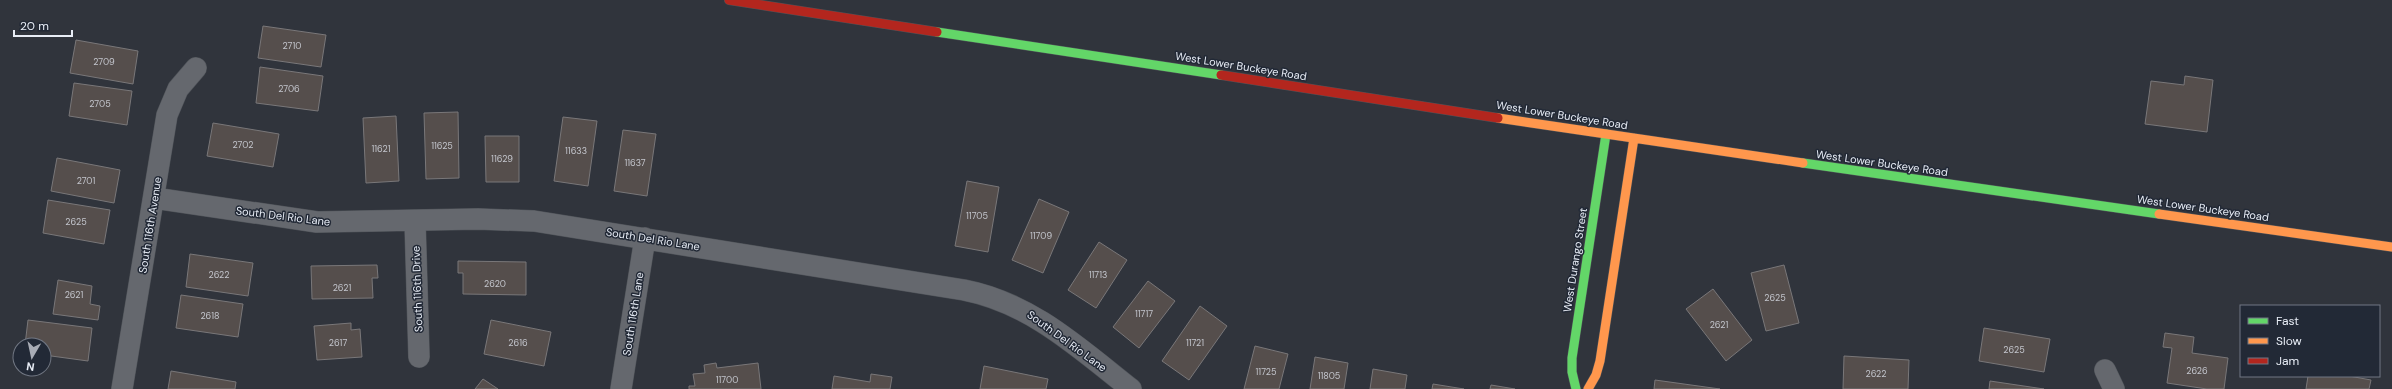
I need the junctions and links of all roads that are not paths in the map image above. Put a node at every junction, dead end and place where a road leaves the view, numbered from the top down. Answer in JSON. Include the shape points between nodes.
{"nodes":[{"id":1,"x":729,"y":0,"type":"edge"},
{"id":2,"x":196,"y":68,"type":"dead end"},
{"id":3,"x":1606,"y":134,"type":"junction"},
{"id":4,"x":1634,"y":138,"type":"junction"},
{"id":5,"x":154,"y":198,"type":"junction"},
{"id":6,"x":415,"y":221,"type":"junction"},
{"id":7,"x":645,"y":238,"type":"junction"},
{"id":8,"x":2392,"y":247,"type":"edge"},
{"id":9,"x":419,"y":357,"type":"dead end"},
{"id":10,"x":2105,"y":370,"type":"dead end"},
{"id":11,"x":1124,"y":387,"type":"edge"},
{"id":12,"x":122,"y":389,"type":"edge"},
{"id":13,"x":621,"y":389,"type":"edge"},
{"id":14,"x":1576,"y":389,"type":"edge"},
{"id":15,"x":1588,"y":389,"type":"edge"},
{"id":16,"x":2114,"y":389,"type":"edge"}],
"edges":[{"from":1,"to":3,"type":"main road","name":"West Lower Buckeye Road"},
{"from":2,"to":5,"type":"street","name":"South 116th Avenue","via":[[178,89],[172,101]]},
{"from":3,"to":4,"type":"main road","name":"West Lower Buckeye Road"},
{"from":3,"to":14,"type":"main road","name":"West Durango Street","via":[[1572,358]]},
{"from":4,"to":8,"type":"main road","name":"West Lower Buckeye Road"},
{"from":4,"to":15,"type":"main road","via":[[1600,362]]},
{"from":5,"to":6,"type":"street","name":"South Del Rio Lane","via":[[317,222]]},
{"from":5,"to":12,"type":"street","name":"South 116th Avenue"},
{"from":6,"to":7,"type":"street","name":"South Del Rio Lane","via":[[520,220]]},
{"from":6,"to":9,"type":"street","name":"South 116th Drive"},
{"from":7,"to":11,"type":"street","name":"South Del Rio Lane","via":[[964,290],[999,298],[1036,317]]},
{"from":7,"to":13,"type":"street","name":"South 116th Lane"},
{"from":10,"to":16,"type":"street"}]}
